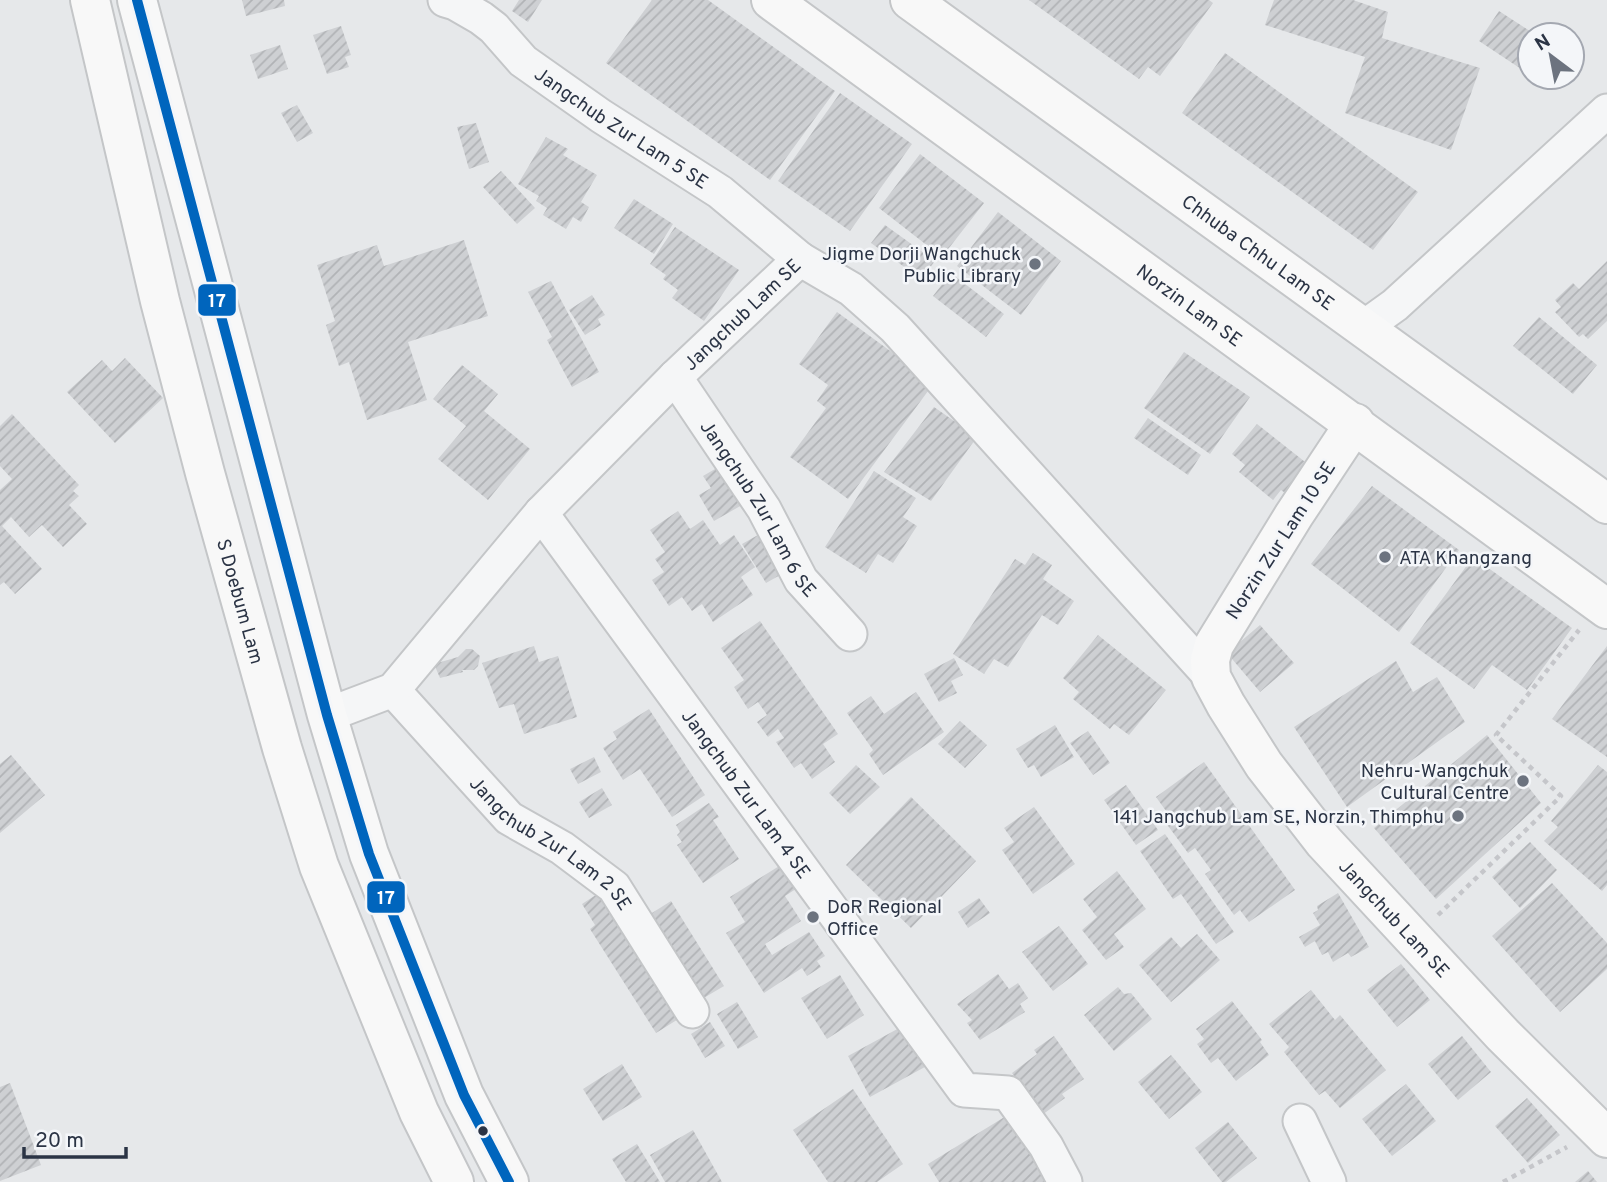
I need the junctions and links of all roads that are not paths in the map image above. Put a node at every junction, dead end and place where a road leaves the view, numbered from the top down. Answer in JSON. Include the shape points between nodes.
{"nodes":[{"id":1,"x":90,"y":0,"type":"edge"},
{"id":2,"x":137,"y":0,"type":"edge"},
{"id":3,"x":445,"y":0,"type":"edge"},
{"id":4,"x":771,"y":0,"type":"edge"},
{"id":5,"x":910,"y":0,"type":"edge"},
{"id":6,"x":1607,"y":111,"type":"edge"},
{"id":7,"x":800,"y":259,"type":"junction"},
{"id":8,"x":1363,"y":328,"type":"junction"},
{"id":9,"x":675,"y":377,"type":"junction"},
{"id":10,"x":1355,"y":423,"type":"junction"},
{"id":11,"x":1607,"y":504,"type":"edge"},
{"id":12,"x":541,"y":513,"type":"junction"},
{"id":13,"x":1603,"y":607,"type":"edge"},
{"id":14,"x":850,"y":634,"type":"dead end"},
{"id":15,"x":1211,"y":668,"type":"junction"},
{"id":16,"x":393,"y":690,"type":"junction"},
{"id":17,"x":327,"y":715,"type":"junction"},
{"id":18,"x":692,"y":1011,"type":"dead end"},
{"id":19,"x":1300,"y":1121,"type":"dead end"},
{"id":20,"x":1603,"y":1133,"type":"edge"},
{"id":21,"x":454,"y":1182,"type":"edge"},
{"id":22,"x":509,"y":1182,"type":"edge"},
{"id":23,"x":1065,"y":1182,"type":"edge"},
{"id":24,"x":1329,"y":1182,"type":"edge"}],
"edges":[{"from":1,"to":21,"type":"main road","name":"S Doebum Lam","via":[[160,301],[286,761],[319,866],[419,1112]]},
{"from":2,"to":17,"type":"main road"},
{"from":3,"to":7,"type":"street","name":"Jangchub Zur Lam 5 SE","via":[[481,18],[523,61],[720,192]]},
{"from":4,"to":10,"type":"main road","name":"Norzin Lam SE"},
{"from":5,"to":8,"type":"main road","name":"Chhuba Chhu Lam SE"},
{"from":6,"to":8,"type":"street"},
{"from":7,"to":9,"type":"street","name":"Jangchub Lam SE"},
{"from":7,"to":15,"type":"street","name":"Jangchub Lam SE","via":[[851,289],[895,328]]},
{"from":8,"to":11,"type":"main road","name":"Chhuba Chhu Lam SE"},
{"from":9,"to":12,"type":"street","name":"Jangchub Lam SE"},
{"from":9,"to":14,"type":"street","name":"Jangchub Zur Lam 6 SE","via":[[764,509],[802,580]]},
{"from":10,"to":13,"type":"main road","name":"Norzin Lam SE"},
{"from":10,"to":15,"type":"main road","name":"Norzin Zur Lam 10 SE","via":[[1222,630],[1214,645]]},
{"from":12,"to":16,"type":"street","name":"Jangchub Lam SE"},
{"from":12,"to":23,"type":"street","name":"Jangchub Zur Lam 4 SE","via":[[964,1090],[1008,1093]]},
{"from":15,"to":20,"type":"main road","name":"Jangchub Lam SE","via":[[1226,705],[1264,765],[1324,842],[1503,1035]]},
{"from":16,"to":17,"type":"street","name":"Jangchub Lam SE"},
{"from":16,"to":18,"type":"street","name":"Jangchub Zur Lam 2 SE","via":[[509,818],[614,887]]},
{"from":17,"to":22,"type":"main road","via":[[374,867],[464,1095]]},
{"from":19,"to":24,"type":"street"}]}
